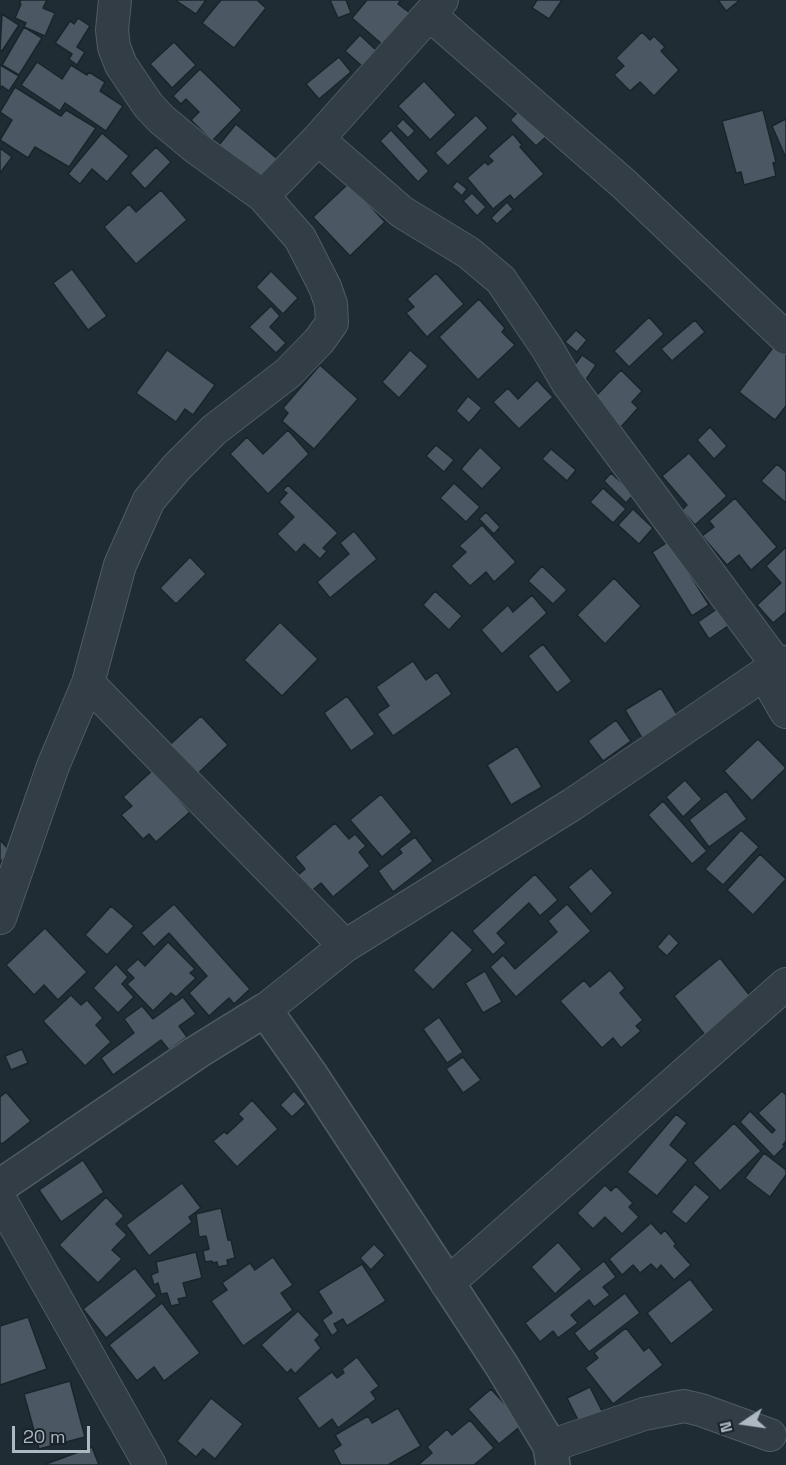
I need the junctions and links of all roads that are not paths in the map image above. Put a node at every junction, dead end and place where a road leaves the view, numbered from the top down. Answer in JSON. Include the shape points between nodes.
{"nodes":[{"id":1,"x":115,"y":0,"type":"edge"},
{"id":2,"x":436,"y":8,"type":"edge"},
{"id":3,"x":318,"y":139,"type":"junction"},
{"id":4,"x":263,"y":196,"type":"junction"},
{"id":5,"x":786,"y":338,"type":"edge"},
{"id":6,"x":776,"y":667,"type":"edge"},
{"id":7,"x":88,"y":683,"type":"junction"},
{"id":8,"x":786,"y":712,"type":"edge"},
{"id":9,"x":0,"y":918,"type":"edge"},
{"id":10,"x":345,"y":946,"type":"junction"},
{"id":11,"x":786,"y":984,"type":"edge"},
{"id":12,"x":265,"y":1010,"type":"junction"},
{"id":13,"x":0,"y":1186,"type":"edge"},
{"id":14,"x":0,"y":1199,"type":"edge"},
{"id":15,"x":447,"y":1284,"type":"junction"},
{"id":16,"x":770,"y":1435,"type":"dead end"},
{"id":17,"x":552,"y":1456,"type":"edge"},
{"id":18,"x":150,"y":1465,"type":"edge"}],
"edges":[{"from":1,"to":4,"type":"street","via":[[114,47],[148,105],[196,148]]},
{"from":2,"to":3,"type":"street"},
{"from":2,"to":5,"type":"street"},
{"from":3,"to":4,"type":"street"},
{"from":3,"to":6,"type":"street","via":[[402,212],[469,253],[501,280],[567,382]]},
{"from":4,"to":7,"type":"street","via":[[300,238],[325,287],[332,323],[288,373],[214,430],[149,500],[120,565]]},
{"from":6,"to":8,"type":"street"},
{"from":6,"to":10,"type":"street","via":[[573,804]]},
{"from":7,"to":9,"type":"street","via":[[53,766]]},
{"from":7,"to":10,"type":"street"},
{"from":10,"to":12,"type":"street"},
{"from":11,"to":15,"type":"street"},
{"from":12,"to":13,"type":"street"},
{"from":12,"to":15,"type":"street"},
{"from":14,"to":18,"type":"street"},
{"from":15,"to":17,"type":"street","via":[[502,1366]]},
{"from":16,"to":17,"type":"street","via":[[684,1406],[644,1414]]}]}
